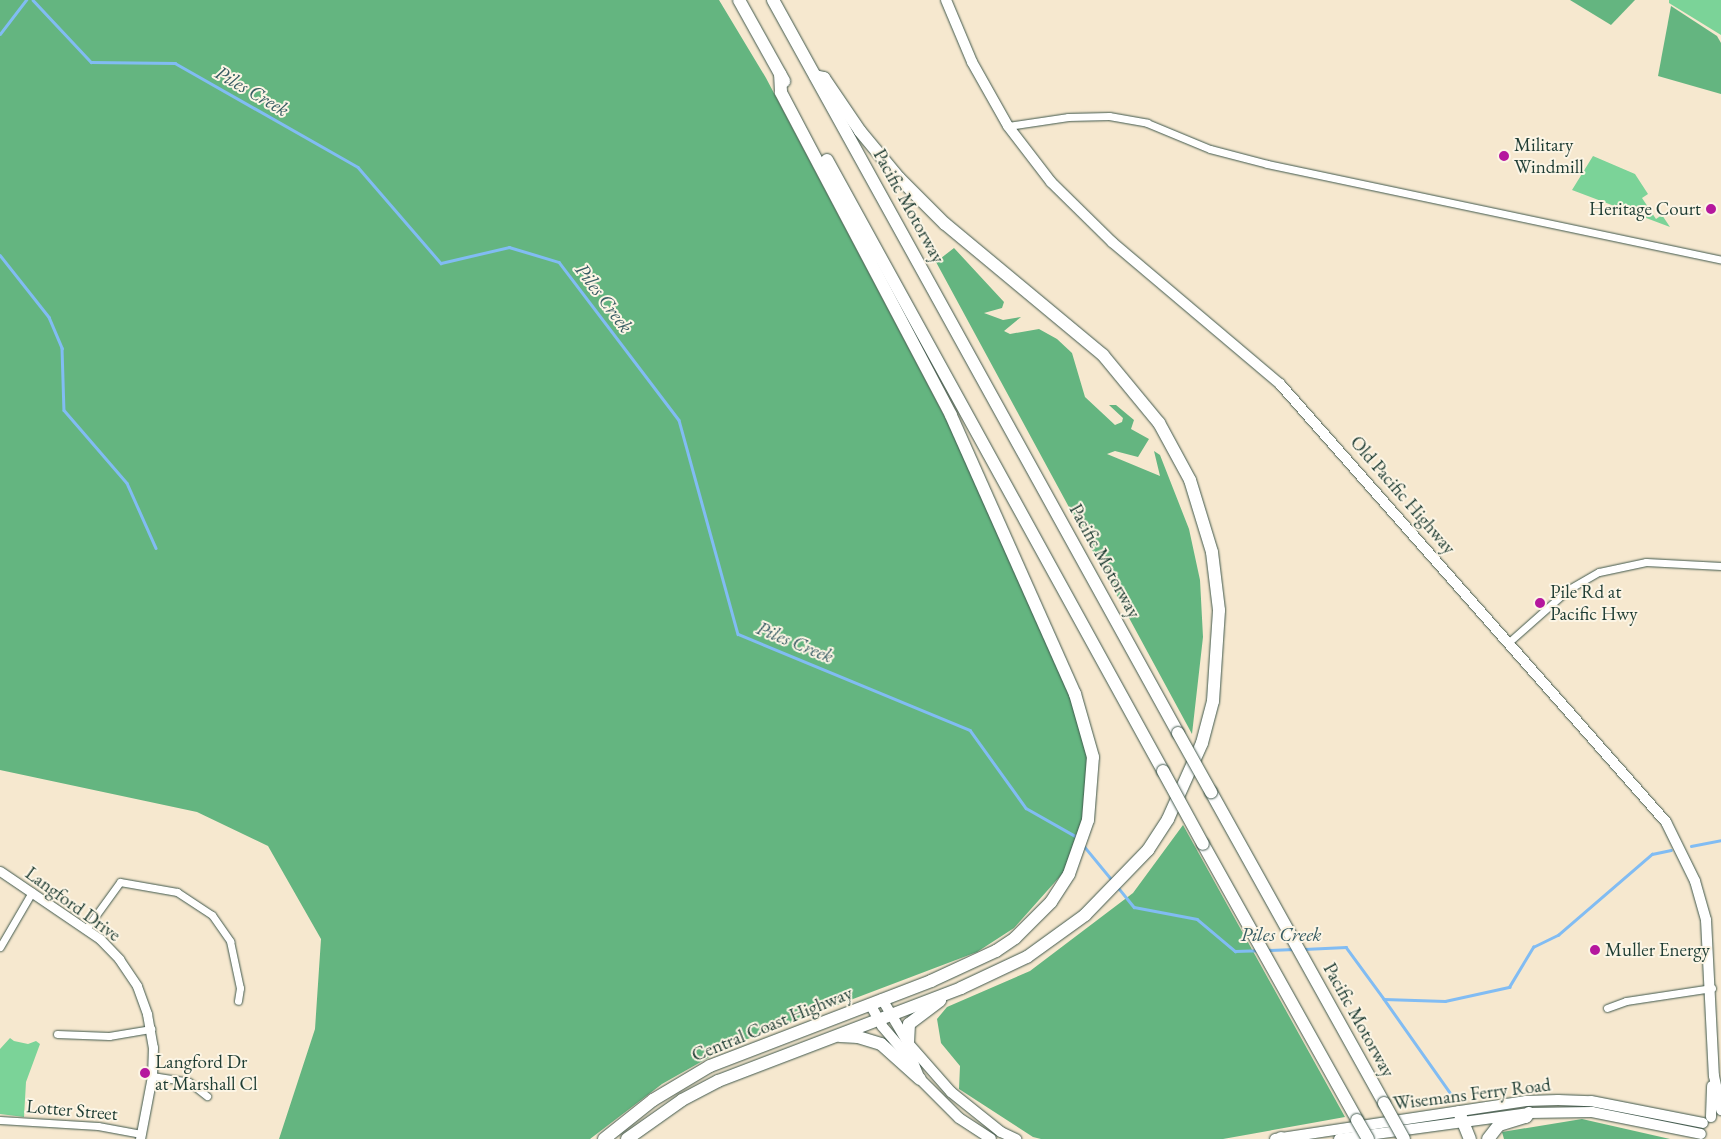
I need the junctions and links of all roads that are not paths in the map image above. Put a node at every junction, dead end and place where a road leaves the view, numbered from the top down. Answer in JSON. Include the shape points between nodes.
{"nodes":[{"id":1,"x":739,"y":0,"type":"edge"},
{"id":2,"x":773,"y":0,"type":"edge"},
{"id":3,"x":946,"y":0,"type":"edge"},
{"id":4,"x":780,"y":74,"type":"junction"},
{"id":5,"x":815,"y":76,"type":"junction"},
{"id":6,"x":1008,"y":126,"type":"junction"},
{"id":7,"x":1721,"y":260,"type":"edge"},
{"id":8,"x":1721,"y":566,"type":"edge"},
{"id":9,"x":1509,"y":642,"type":"junction"},
{"id":10,"x":0,"y":871,"type":"edge"},
{"id":11,"x":32,"y":892,"type":"junction"},
{"id":12,"x":86,"y":929,"type":"junction"},
{"id":13,"x":0,"y":947,"type":"edge"},
{"id":14,"x":961,"y":988,"type":"junction"},
{"id":15,"x":1712,"y":988,"type":"junction"},
{"id":16,"x":238,"y":1001,"type":"dead end"},
{"id":17,"x":876,"y":1002,"type":"junction"},
{"id":18,"x":1607,"y":1008,"type":"dead end"},
{"id":19,"x":883,"y":1017,"type":"junction"},
{"id":20,"x":151,"y":1029,"type":"junction"},
{"id":21,"x":57,"y":1034,"type":"dead end"},
{"id":22,"x":823,"y":1039,"type":"junction"},
{"id":23,"x":908,"y":1043,"type":"junction"},
{"id":24,"x":152,"y":1076,"type":"junction"},
{"id":25,"x":1714,"y":1076,"type":"junction"},
{"id":26,"x":920,"y":1079,"type":"junction"},
{"id":27,"x":207,"y":1096,"type":"dead end"},
{"id":28,"x":1721,"y":1110,"type":"edge"},
{"id":29,"x":1529,"y":1113,"type":"junction"},
{"id":30,"x":1461,"y":1118,"type":"junction"},
{"id":31,"x":0,"y":1120,"type":"edge"},
{"id":32,"x":1711,"y":1120,"type":"edge"},
{"id":33,"x":140,"y":1136,"type":"edge"},
{"id":34,"x":1702,"y":1137,"type":"edge"},
{"id":35,"x":604,"y":1139,"type":"edge"},
{"id":36,"x":627,"y":1139,"type":"edge"},
{"id":37,"x":991,"y":1139,"type":"edge"},
{"id":38,"x":1016,"y":1139,"type":"edge"},
{"id":39,"x":1279,"y":1139,"type":"edge"},
{"id":40,"x":1339,"y":1139,"type":"edge"},
{"id":41,"x":1368,"y":1139,"type":"edge"},
{"id":42,"x":1404,"y":1139,"type":"edge"},
{"id":43,"x":1470,"y":1139,"type":"edge"},
{"id":44,"x":1488,"y":1139,"type":"edge"}],
"edges":[{"from":1,"to":4,"type":"highway"},
{"from":2,"to":5,"type":"highway","name":"Pacific Motorway"},
{"from":3,"to":6,"type":"main road","name":"Old Pacific Highway","via":[[972,62]]},
{"from":4,"to":17,"type":"highway","name":"Central Coast Highway","via":[[781,92],[951,415],[1076,694],[1093,757],[1088,820],[1069,874],[1039,914],[996,951]]},
{"from":4,"to":41,"type":"highway","bridge":true},
{"from":5,"to":14,"type":"highway","via":[[824,78],[860,131],[899,178],[945,224],[1103,355],[1149,408],[1190,480],[1212,552],[1218,588],[1219,641],[1213,701],[1202,743],[1168,819],[1148,850],[1106,897],[1027,957]]},
{"from":5,"to":42,"type":"highway","name":"Pacific Motorway","bridge":true},
{"from":6,"to":7,"type":"street","via":[[1068,117],[1109,116],[1147,123],[1210,149],[1267,164]]},
{"from":6,"to":9,"type":"main road","name":"Old Pacific Highway","via":[[1081,214],[1280,384]]},
{"from":8,"to":9,"type":"street","via":[[1646,562],[1599,572],[1569,589]]},
{"from":9,"to":15,"type":"main road","name":"Old Pacific Highway","via":[[1618,764],[1677,840],[1706,920]]},
{"from":10,"to":11,"type":"street","name":"Langford Drive"},
{"from":11,"to":12,"type":"street","name":"Langford Drive"},
{"from":11,"to":13,"type":"street"},
{"from":12,"to":16,"type":"street","via":[[120,882],[177,892],[212,915],[230,941],[239,980]]},
{"from":12,"to":20,"type":"street","name":"Langford Drive","via":[[109,948],[128,972],[143,1000]]},
{"from":14,"to":19,"type":"highway","name":"Central Coast Highway"},
{"from":14,"to":23,"type":"highway","via":[[909,1024]]},
{"from":15,"to":18,"type":"street","via":[[1626,1001]]},
{"from":15,"to":25,"type":"main road","name":"Old Pacific Highway"},
{"from":17,"to":19,"type":"main road"},
{"from":17,"to":35,"type":"highway","name":"Central Coast Highway","via":[[710,1066],[652,1100]]},
{"from":19,"to":22,"type":"highway","name":"Central Coast Highway"},
{"from":19,"to":23,"type":"main road"},
{"from":19,"to":26,"type":"main road","via":[[913,1062]]},
{"from":20,"to":21,"type":"street","via":[[108,1036]]},
{"from":20,"to":24,"type":"street","name":"Langford Drive"},
{"from":22,"to":26,"type":"highway","via":[[848,1036],[871,1040],[896,1054]]},
{"from":22,"to":36,"type":"highway","name":"Central Coast Highway","via":[[718,1081],[682,1100]]},
{"from":23,"to":38,"type":"main road","via":[[967,1107]]},
{"from":24,"to":27,"type":"street","via":[[189,1082]]},
{"from":24,"to":33,"type":"street","name":"Langford Drive"},
{"from":25,"to":28,"type":"main road","name":"Old Pacific Highway"},
{"from":25,"to":32,"type":"main road","name":"Old Pacific Highway"},
{"from":26,"to":37,"type":"main road","via":[[959,1118]]},
{"from":29,"to":30,"type":"main road","name":"Wisemans Ferry Road"},
{"from":29,"to":34,"type":"main road","name":"Wisemans Ferry Road","via":[[1592,1112]]},
{"from":29,"to":44,"type":"highway","via":[[1526,1117],[1499,1125]]},
{"from":30,"to":32,"type":"main road","name":"Wisemans Ferry Road","via":[[1526,1101],[1591,1101]]},
{"from":30,"to":39,"type":"main road","name":"Wisemans Ferry Road"},
{"from":30,"to":40,"type":"main road","name":"Wisemans Ferry Road"},
{"from":30,"to":43,"type":"highway"},
{"from":31,"to":33,"type":"street","name":"Lotter Street","via":[[98,1126]]},
{"from":32,"to":34,"type":"main road","name":"Old Pacific Highway"}]}
